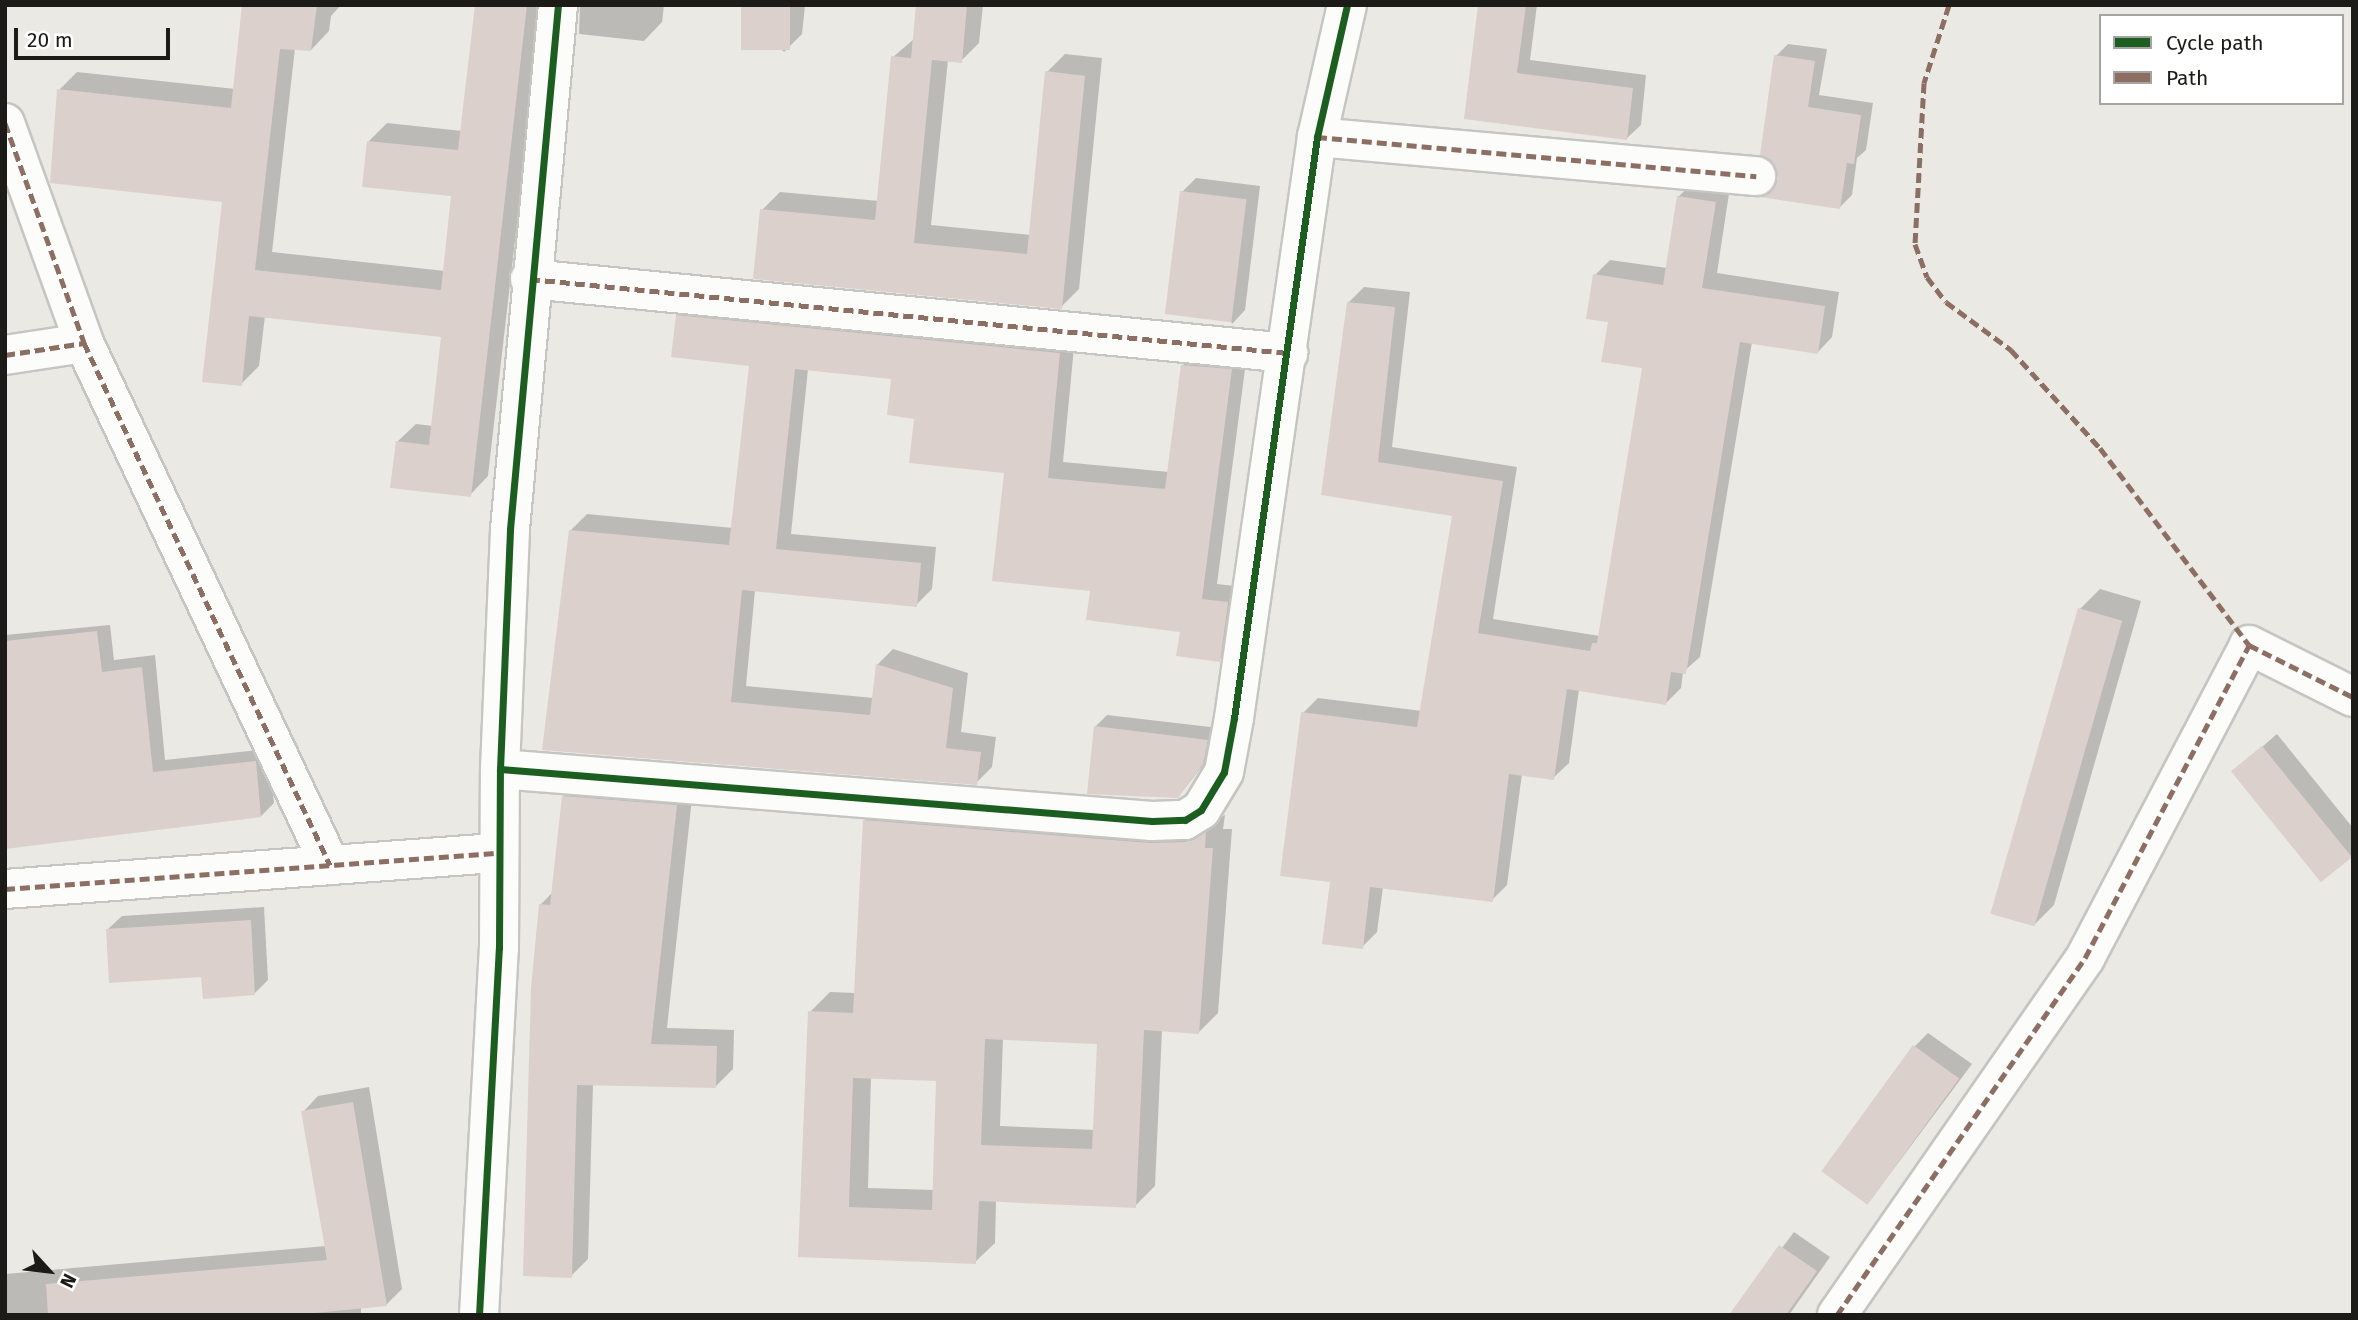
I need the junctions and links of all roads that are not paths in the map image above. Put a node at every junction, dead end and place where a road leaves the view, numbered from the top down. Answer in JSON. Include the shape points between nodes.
{"nodes":[{"id":1,"x":558,"y":5,"type":"edge"},
{"id":2,"x":1347,"y":5,"type":"edge"},
{"id":3,"x":5,"y":123,"type":"edge"},
{"id":4,"x":1317,"y":137,"type":"junction"},
{"id":5,"x":1756,"y":176,"type":"dead end"},
{"id":6,"x":530,"y":279,"type":"junction"},
{"id":7,"x":84,"y":343,"type":"junction"},
{"id":8,"x":1288,"y":353,"type":"junction"},
{"id":9,"x":5,"y":355,"type":"edge"},
{"id":10,"x":2353,"y":697,"type":"edge"},
{"id":11,"x":500,"y":769,"type":"junction"},
{"id":12,"x":499,"y":853,"type":"junction"},
{"id":13,"x":330,"y":865,"type":"junction"},
{"id":14,"x":5,"y":889,"type":"edge"},
{"id":15,"x":477,"y":1314,"type":"edge"},
{"id":16,"x":1837,"y":1315,"type":"edge"}],
"edges":[{"from":1,"to":6,"type":"street"},
{"from":2,"to":4,"type":"street"},
{"from":3,"to":7,"type":"street"},
{"from":4,"to":5,"type":"street"},
{"from":4,"to":8,"type":"street"},
{"from":6,"to":8,"type":"street"},
{"from":6,"to":11,"type":"street","via":[[510,529]]},
{"from":7,"to":9,"type":"street"},
{"from":7,"to":13,"type":"street"},
{"from":8,"to":11,"type":"street","via":[[1224,772],[1213,796],[1185,820]]},
{"from":10,"to":16,"type":"street","via":[[2249,645],[2085,958]]},
{"from":11,"to":12,"type":"street"},
{"from":12,"to":13,"type":"street"},
{"from":12,"to":15,"type":"street","via":[[499,948]]},
{"from":13,"to":14,"type":"street"}]}
